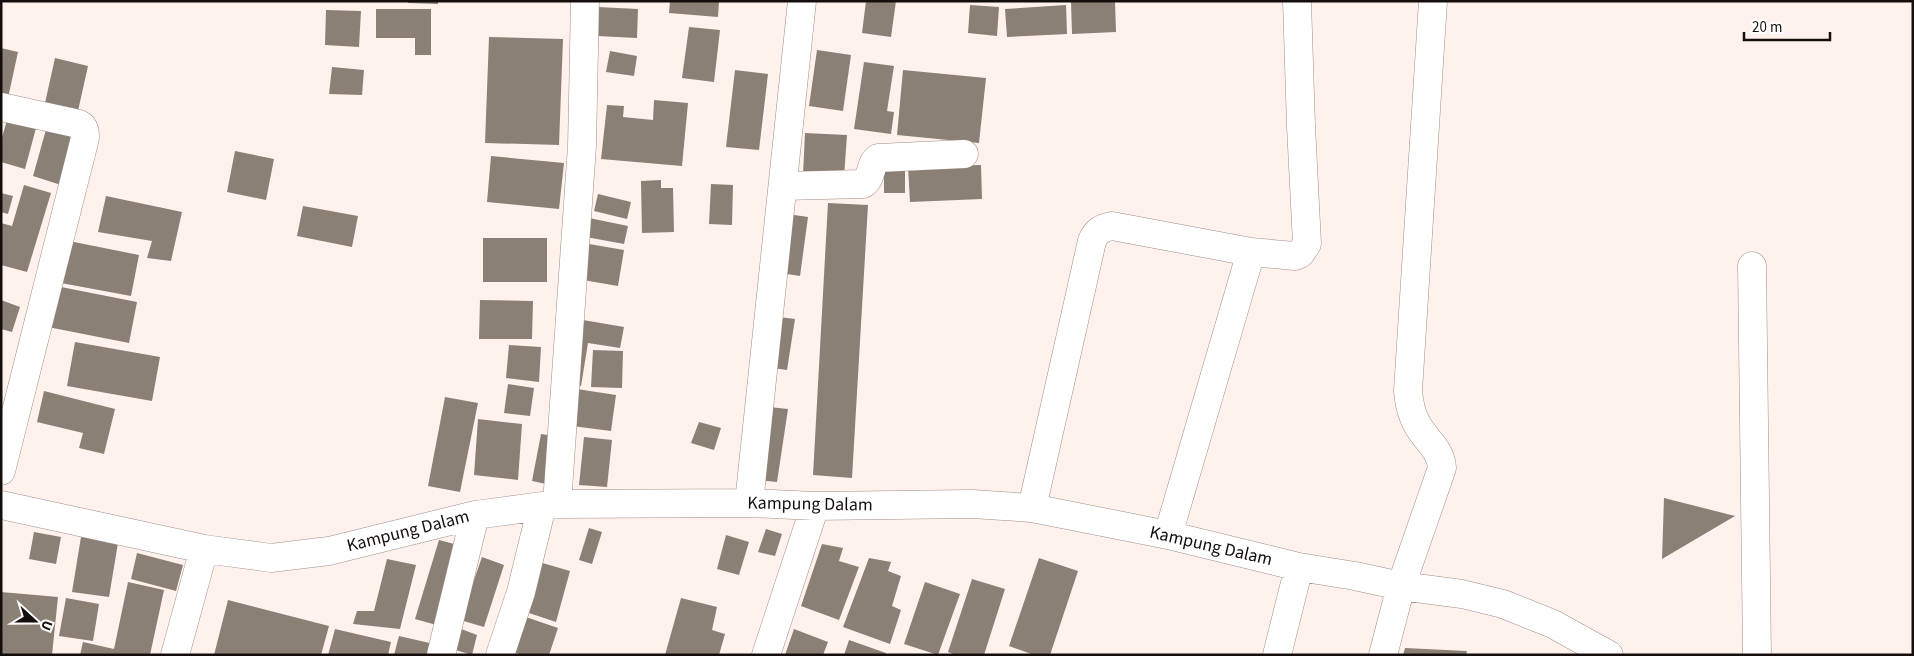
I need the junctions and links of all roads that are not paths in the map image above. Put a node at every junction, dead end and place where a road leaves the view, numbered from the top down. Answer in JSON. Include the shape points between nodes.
{"nodes":[{"id":1,"x":585,"y":1,"type":"edge"},
{"id":2,"x":802,"y":1,"type":"edge"},
{"id":3,"x":1297,"y":1,"type":"edge"},
{"id":4,"x":1433,"y":1,"type":"edge"},
{"id":5,"x":1,"y":107,"type":"edge"},
{"id":6,"x":964,"y":154,"type":"dead end"},
{"id":7,"x":783,"y":186,"type":"junction"},
{"id":8,"x":1251,"y":252,"type":"junction"},
{"id":9,"x":1752,"y":266,"type":"dead end"},
{"id":10,"x":1,"y":471,"type":"edge"},
{"id":11,"x":749,"y":504,"type":"junction"},
{"id":12,"x":1,"y":505,"type":"edge"},
{"id":13,"x":549,"y":505,"type":"junction"},
{"id":14,"x":815,"y":506,"type":"junction"},
{"id":15,"x":1032,"y":508,"type":"junction"},
{"id":16,"x":475,"y":515,"type":"junction"},
{"id":17,"x":1168,"y":536,"type":"junction"},
{"id":18,"x":204,"y":549,"type":"junction"},
{"id":19,"x":1300,"y":567,"type":"junction"},
{"id":20,"x":1401,"y":586,"type":"junction"},
{"id":21,"x":175,"y":655,"type":"edge"},
{"id":22,"x":441,"y":655,"type":"edge"},
{"id":23,"x":500,"y":655,"type":"edge"},
{"id":24,"x":766,"y":655,"type":"edge"},
{"id":25,"x":1278,"y":655,"type":"edge"},
{"id":26,"x":1383,"y":655,"type":"edge"},
{"id":27,"x":1609,"y":655,"type":"edge"},
{"id":28,"x":1757,"y":655,"type":"edge"}],
"edges":[{"from":1,"to":13,"type":"street","via":[[582,146]]},
{"from":2,"to":7,"type":"street"},
{"from":3,"to":8,"type":"street","via":[[1307,244],[1295,256]]},
{"from":4,"to":20,"type":"street","via":[[1408,391],[1414,418],[1440,455],[1442,468]]},
{"from":5,"to":10,"type":"street","via":[[80,124],[86,131]]},
{"from":6,"to":7,"type":"street","via":[[878,158],[874,160],[870,178],[863,184]]},
{"from":7,"to":11,"type":"street"},
{"from":8,"to":15,"type":"street","via":[[1112,226],[1095,233]]},
{"from":8,"to":17,"type":"street"},
{"from":9,"to":28,"type":"street"},
{"from":11,"to":13,"type":"street","name":"Kampung Dalam"},
{"from":11,"to":14,"type":"street","name":"Kampung Dalam"},
{"from":12,"to":18,"type":"street","name":"Kampung Dalam"},
{"from":13,"to":16,"type":"street","name":"Kampung Dalam"},
{"from":13,"to":23,"type":"street"},
{"from":14,"to":15,"type":"street","name":"Kampung Dalam","via":[[972,504]]},
{"from":14,"to":24,"type":"street"},
{"from":15,"to":17,"type":"street","name":"Kampung Dalam"},
{"from":16,"to":18,"type":"street","name":"Kampung Dalam","via":[[298,556],[271,558]]},
{"from":16,"to":22,"type":"street"},
{"from":17,"to":19,"type":"street","name":"Kampung Dalam"},
{"from":18,"to":21,"type":"street"},
{"from":19,"to":20,"type":"street","name":"Kampung Dalam"},
{"from":19,"to":25,"type":"street"},
{"from":20,"to":26,"type":"street"},
{"from":20,"to":27,"type":"street","name":"Kampung Dalam","via":[[1462,594],[1503,604],[1553,624]]}]}
